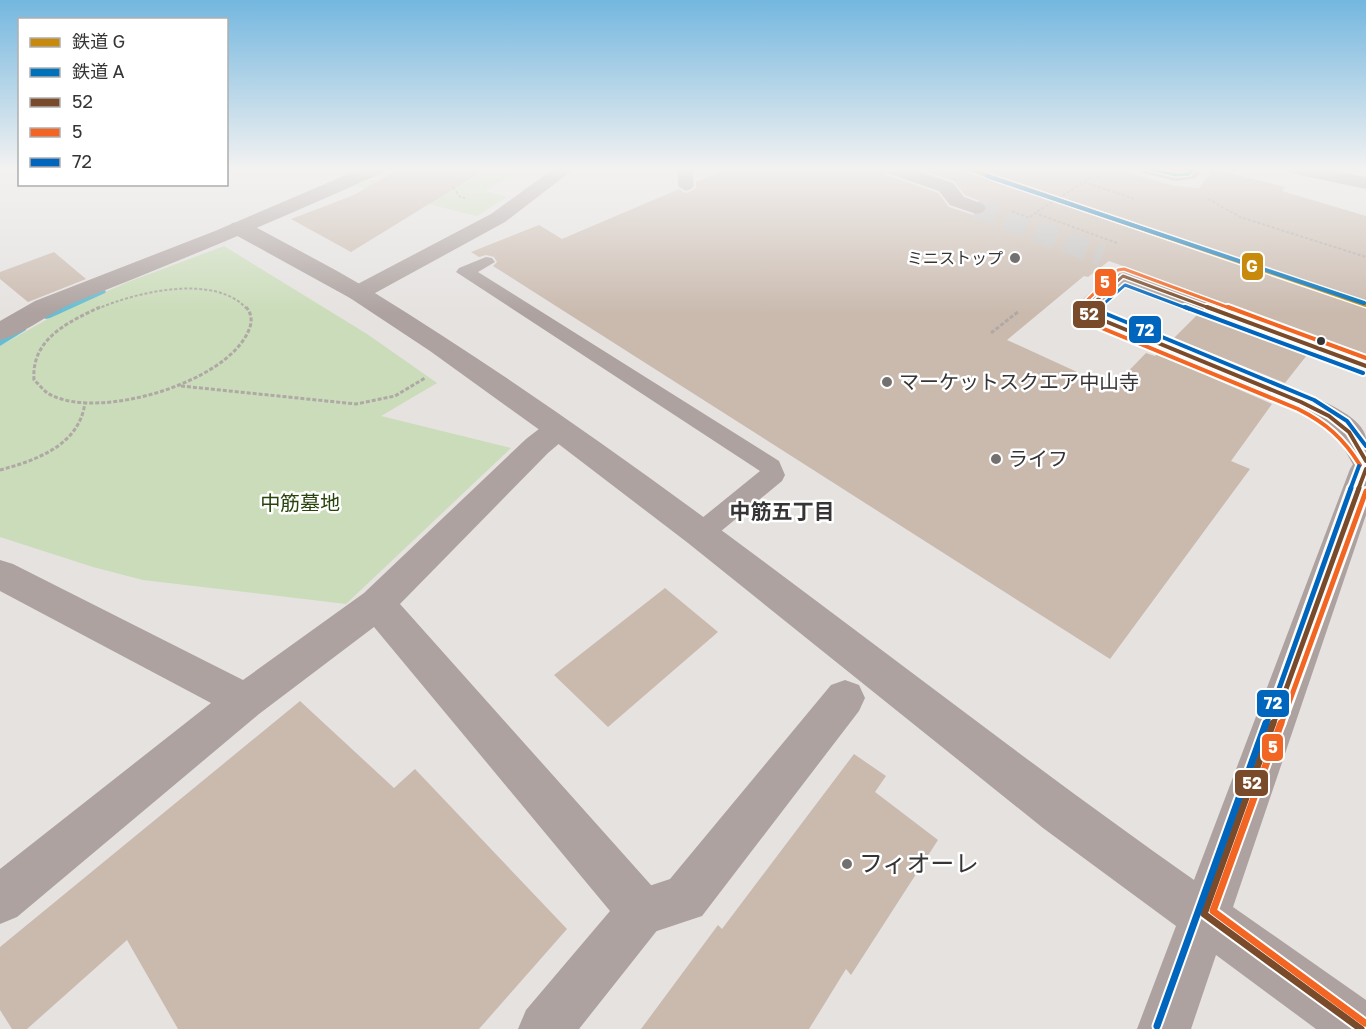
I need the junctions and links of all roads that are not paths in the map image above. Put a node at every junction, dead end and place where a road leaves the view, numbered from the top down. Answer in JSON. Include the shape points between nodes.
{"nodes":[{"id":1,"x":265,"y":217,"type":"edge"},
{"id":2,"x":499,"y":217,"type":"edge"},
{"id":3,"x":240,"y":228,"type":"junction"},
{"id":4,"x":486,"y":262,"type":"dead end"},
{"id":5,"x":358,"y":293,"type":"junction"},
{"id":6,"x":0,"y":332,"type":"edge"},
{"id":7,"x":1366,"y":366,"type":"edge"},
{"id":8,"x":558,"y":429,"type":"junction"},
{"id":9,"x":1366,"y":460,"type":"edge"},
{"id":10,"x":1366,"y":470,"type":"edge"},
{"id":11,"x":700,"y":534,"type":"junction"},
{"id":12,"x":0,"y":574,"type":"edge"},
{"id":13,"x":377,"y":604,"type":"junction"},
{"id":14,"x":845,"y":698,"type":"dead end"},
{"id":15,"x":245,"y":701,"type":"junction"},
{"id":16,"x":0,"y":900,"type":"edge"},
{"id":17,"x":642,"y":911,"type":"junction"},
{"id":18,"x":1204,"y":914,"type":"junction"},
{"id":19,"x":545,"y":1029,"type":"edge"},
{"id":20,"x":1164,"y":1029,"type":"edge"},
{"id":21,"x":1361,"y":1029,"type":"edge"}],
"edges":[{"from":1,"to":3,"type":"street"},
{"from":2,"to":5,"type":"street"},
{"from":3,"to":5,"type":"street"},
{"from":3,"to":6,"type":"street","via":[[44,306]]},
{"from":4,"to":11,"type":"lane","via":[[465,272],[771,467],[773,475]]},
{"from":5,"to":8,"type":"street"},
{"from":7,"to":9,"type":"street","via":[[1124,276],[1083,312],[1329,416],[1349,432]]},
{"from":8,"to":11,"type":"street"},
{"from":8,"to":13,"type":"street"},
{"from":10,"to":18,"type":"street"},
{"from":11,"to":18,"type":"street","via":[[1059,812]]},
{"from":12,"to":15,"type":"street"},
{"from":13,"to":15,"type":"street"},
{"from":13,"to":17,"type":"street"},
{"from":14,"to":17,"type":"street","via":[[685,899]]},
{"from":15,"to":16,"type":"street"},
{"from":17,"to":19,"type":"street"},
{"from":18,"to":20,"type":"street"},
{"from":18,"to":21,"type":"street"}]}
